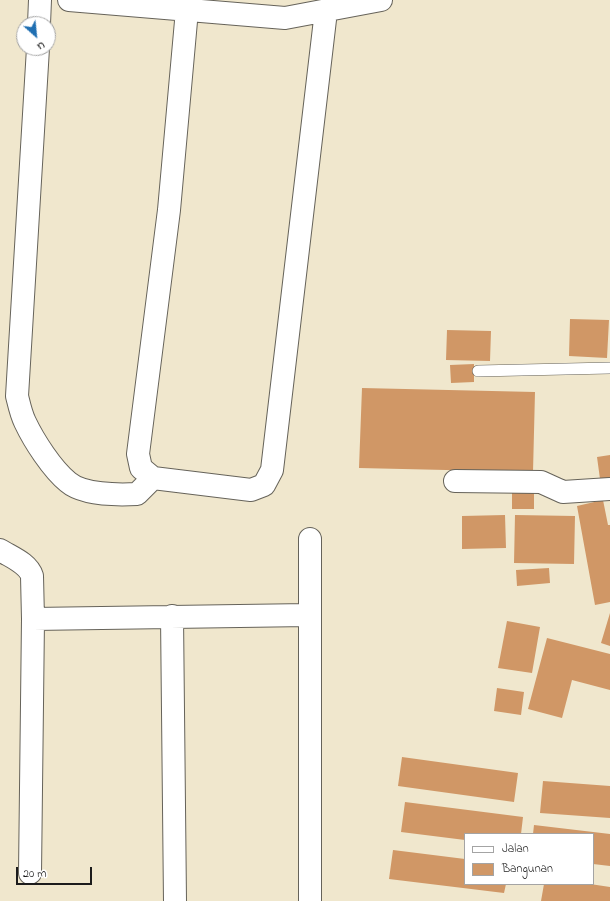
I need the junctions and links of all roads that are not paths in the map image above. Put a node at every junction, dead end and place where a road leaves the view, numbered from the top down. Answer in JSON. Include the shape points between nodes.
{"nodes":[{"id":1,"x":40,"y":0,"type":"edge"},
{"id":2,"x":69,"y":0,"type":"edge"},
{"id":3,"x":381,"y":0,"type":"edge"},
{"id":4,"x":187,"y":10,"type":"junction"},
{"id":5,"x":326,"y":11,"type":"junction"},
{"id":6,"x":39,"y":16,"type":"edge"},
{"id":7,"x":38,"y":56,"type":"edge"},
{"id":8,"x":610,"y":368,"type":"edge"},
{"id":9,"x":478,"y":371,"type":"dead end"},
{"id":10,"x":153,"y":478,"type":"junction"},
{"id":11,"x":455,"y":481,"type":"dead end"},
{"id":12,"x":610,"y":489,"type":"edge"},
{"id":13,"x":310,"y":539,"type":"dead end"},
{"id":14,"x":0,"y":550,"type":"edge"},
{"id":15,"x":308,"y":615,"type":"junction"},
{"id":16,"x":172,"y":616,"type":"junction"},
{"id":17,"x":33,"y":619,"type":"junction"},
{"id":18,"x":30,"y":873,"type":"dead end"},
{"id":19,"x":174,"y":901,"type":"edge"},
{"id":20,"x":310,"y":901,"type":"edge"}],
"edges":[{"from":1,"to":6,"type":"street"},
{"from":2,"to":4,"type":"street"},
{"from":3,"to":5,"type":"street"},
{"from":4,"to":5,"type":"street","via":[[285,18]]},
{"from":4,"to":10,"type":"street","via":[[169,210],[138,454],[141,468]]},
{"from":5,"to":10,"type":"street","via":[[272,470],[264,485],[251,490]]},
{"from":7,"to":10,"type":"street","via":[[17,396],[25,422],[49,461],[68,483],[88,491],[119,495],[137,494]]},
{"from":8,"to":9,"type":"lane"},
{"from":11,"to":12,"type":"street","via":[[541,482],[563,492]]},
{"from":13,"to":15,"type":"street"},
{"from":14,"to":17,"type":"street","via":[[24,564],[30,571]]},
{"from":15,"to":16,"type":"street"},
{"from":15,"to":20,"type":"street"},
{"from":16,"to":17,"type":"street"},
{"from":16,"to":19,"type":"street"},
{"from":17,"to":18,"type":"street"}]}
